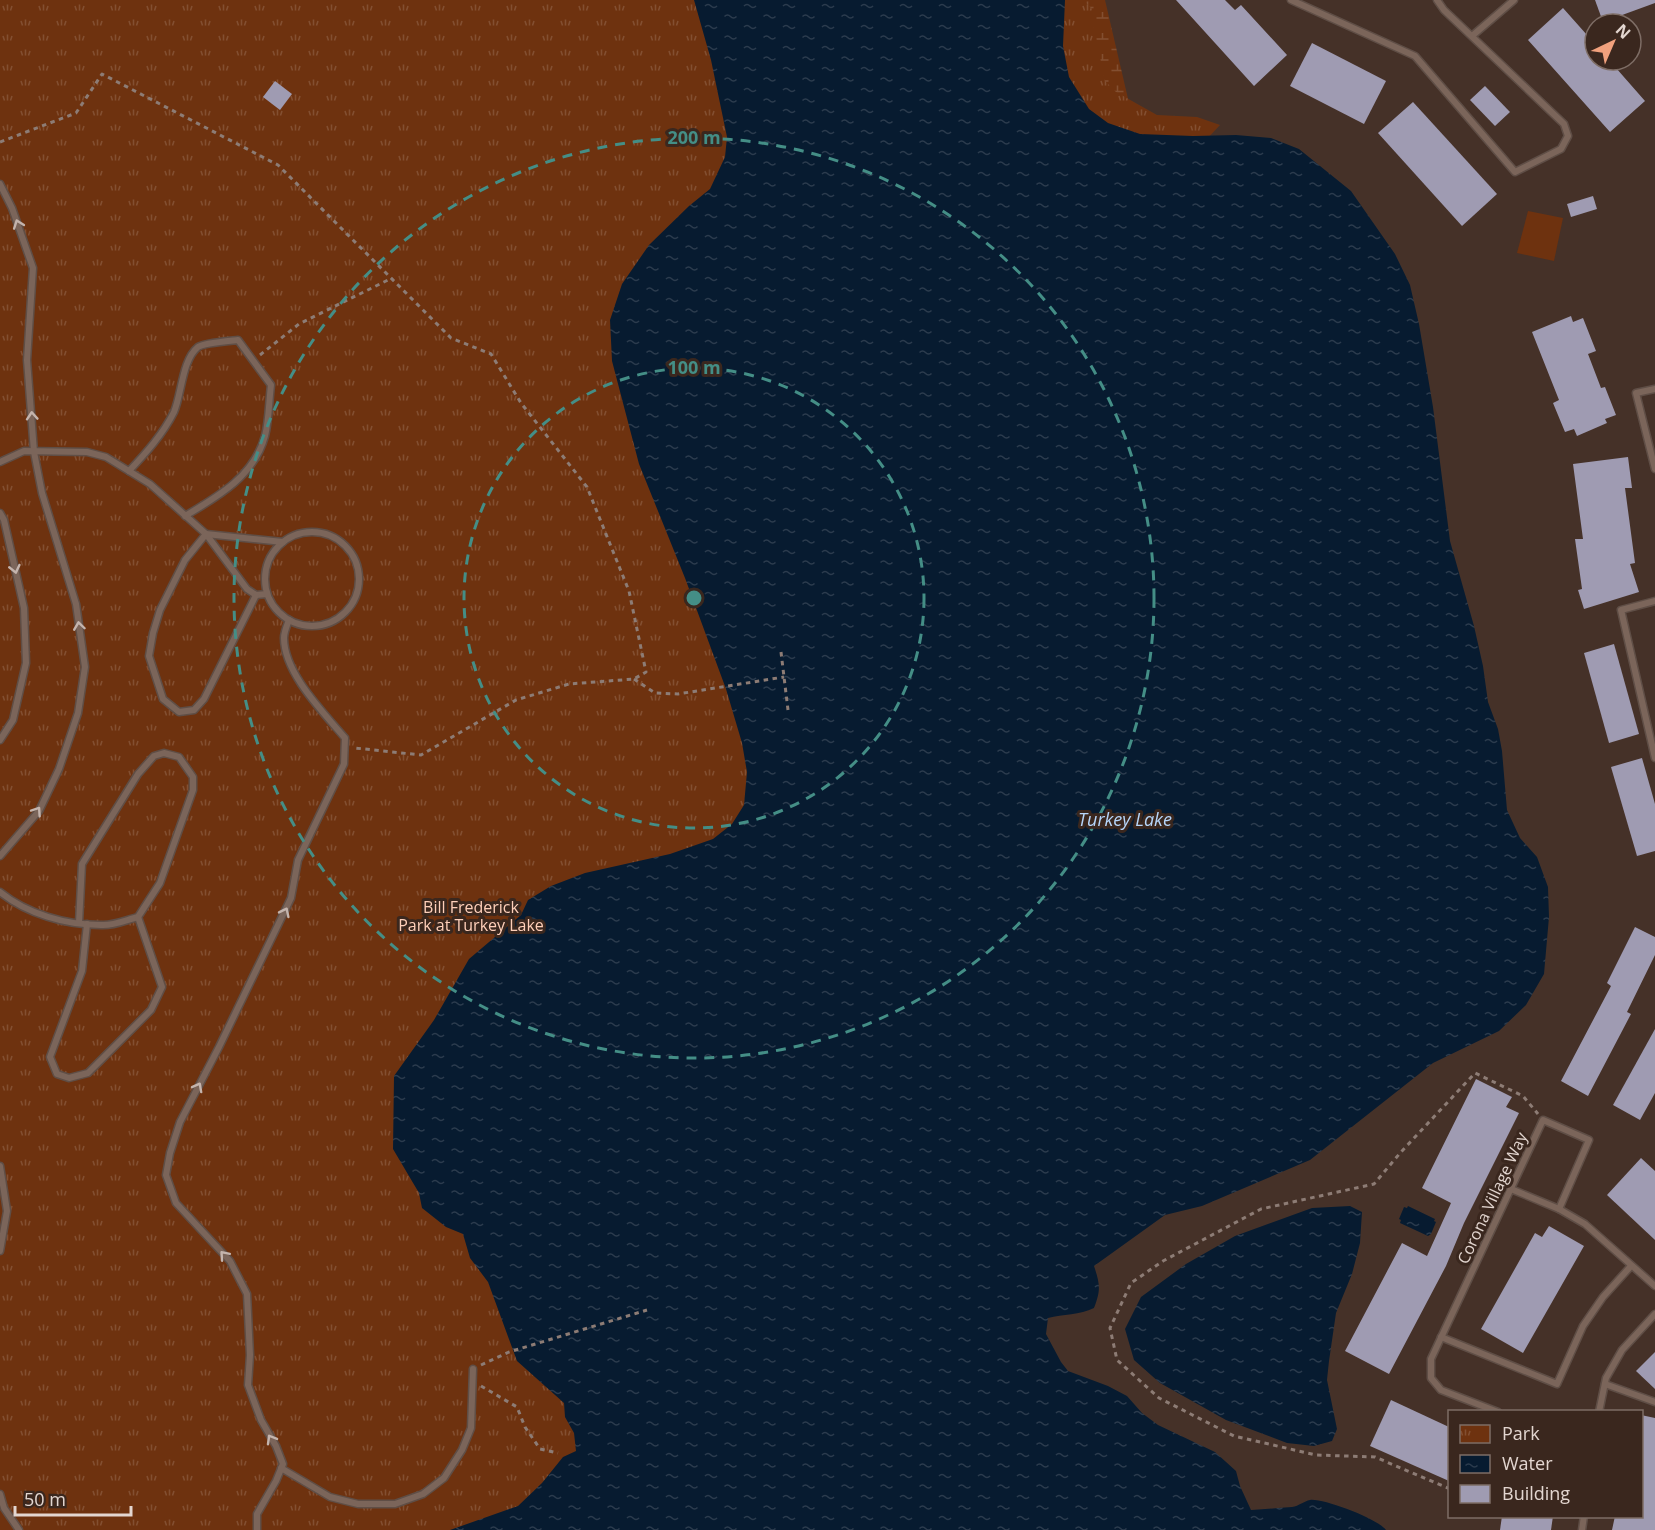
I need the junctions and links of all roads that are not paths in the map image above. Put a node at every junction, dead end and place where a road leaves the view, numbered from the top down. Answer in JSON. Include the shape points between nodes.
{"nodes":[{"id":1,"x":1291,"y":0,"type":"edge"},
{"id":2,"x":1437,"y":0,"type":"edge"},
{"id":3,"x":1514,"y":0,"type":"edge"},
{"id":4,"x":1472,"y":36,"type":"junction"},
{"id":5,"x":0,"y":184,"type":"edge"},
{"id":6,"x":1655,"y":388,"type":"edge"},
{"id":7,"x":1652,"y":447,"type":"edge"},
{"id":8,"x":34,"y":452,"type":"junction"},
{"id":9,"x":0,"y":462,"type":"edge"},
{"id":10,"x":1655,"y":469,"type":"edge"},
{"id":11,"x":129,"y":471,"type":"junction"},
{"id":12,"x":0,"y":513,"type":"edge"},
{"id":13,"x":185,"y":516,"type":"junction"},
{"id":14,"x":206,"y":534,"type":"junction"},
{"id":15,"x":283,"y":542,"type":"junction"},
{"id":16,"x":267,"y":594,"type":"junction"},
{"id":17,"x":256,"y":595,"type":"junction"},
{"id":18,"x":1655,"y":602,"type":"edge"},
{"id":19,"x":289,"y":620,"type":"junction"},
{"id":20,"x":0,"y":740,"type":"edge"},
{"id":21,"x":1655,"y":759,"type":"edge"},
{"id":22,"x":0,"y":856,"type":"edge"},
{"id":23,"x":0,"y":892,"type":"edge"},
{"id":24,"x":138,"y":917,"type":"junction"},
{"id":25,"x":83,"y":923,"type":"junction"},
{"id":26,"x":0,"y":1166,"type":"edge"},
{"id":27,"x":1511,"y":1189,"type":"junction"},
{"id":28,"x":1559,"y":1209,"type":"junction"},
{"id":29,"x":0,"y":1251,"type":"edge"},
{"id":30,"x":1631,"y":1266,"type":"junction"},
{"id":31,"x":1655,"y":1286,"type":"edge"},
{"id":32,"x":1655,"y":1314,"type":"edge"},
{"id":33,"x":1441,"y":1337,"type":"junction"},
{"id":34,"x":473,"y":1369,"type":"road end"},
{"id":35,"x":1605,"y":1384,"type":"junction"},
{"id":36,"x":1655,"y":1402,"type":"edge"},
{"id":37,"x":1493,"y":1410,"type":"edge"},
{"id":38,"x":1599,"y":1410,"type":"edge"},
{"id":39,"x":281,"y":1468,"type":"junction"},
{"id":40,"x":0,"y":1494,"type":"edge"},
{"id":41,"x":19,"y":1530,"type":"edge"},
{"id":42,"x":257,"y":1530,"type":"edge"}],
"edges":[{"from":1,"to":4,"type":"lane","via":[[1415,56],[1515,172],[1561,149],[1568,136],[1564,124]]},
{"from":2,"to":4,"type":"lane"},
{"from":3,"to":4,"type":"lane"},
{"from":8,"to":5,"type":"lane","one_way":true,"via":[[27,360],[33,268]]},
{"from":6,"to":7,"type":"lane","via":[[1636,393]]},
{"from":7,"to":10,"type":"lane"},
{"from":8,"to":9,"type":"lane","via":[[24,451]]},
{"from":8,"to":11,"type":"lane","via":[[87,452],[106,457]]},
{"from":22,"to":8,"type":"lane","one_way":true,"via":[[39,812],[59,769],[78,713],[85,667],[76,604],[42,493]]},
{"from":11,"to":13,"type":"lane","via":[[150,484]]},
{"from":11,"to":13,"type":"lane","via":[[172,415],[190,355],[200,345],[238,340],[271,384],[265,435],[243,477]]},
{"from":12,"to":20,"type":"lane","one_way":true,"via":[[24,608],[26,663],[13,720]]},
{"from":13,"to":14,"type":"lane"},
{"from":14,"to":15,"type":"lane"},
{"from":14,"to":17,"type":"lane"},
{"from":14,"to":17,"type":"lane","via":[[185,560],[160,610],[149,656],[163,699],[179,712],[194,710],[204,699]]},
{"from":15,"to":16,"type":"lane","via":[[268,561]]},
{"from":15,"to":19,"type":"lane","via":[[292,536],[323,533],[341,542],[354,557],[359,572],[357,595],[340,618],[327,624],[301,625]]},
{"from":16,"to":17,"type":"lane"},
{"from":16,"to":19,"type":"lane"},
{"from":18,"to":21,"type":"lane","via":[[1621,610]]},
{"from":39,"to":19,"type":"lane","one_way":true,"via":[[276,1446],[248,1385],[247,1294],[230,1261],[176,1203],[166,1175],[180,1122],[291,898],[298,860],[344,764],[345,738],[295,675],[284,637]]},
{"from":23,"to":25,"type":"lane","via":[[43,916]]},
{"from":24,"to":25,"type":"lane","via":[[102,926]]},
{"from":24,"to":25,"type":"lane","via":[[162,987],[151,1010],[88,1073],[69,1078],[57,1074],[50,1057],[82,971]]},
{"from":24,"to":25,"type":"lane","via":[[160,883],[193,790],[192,777],[179,758],[164,753],[154,756],[138,774],[82,864]]},
{"from":26,"to":29,"type":"lane","via":[[6,1211]]},
{"from":27,"to":28,"type":"lane"},
{"from":27,"to":28,"type":"lane","name":"Corona Village Way","via":[[1543,1120],[1589,1140]]},
{"from":27,"to":33,"type":"lane","name":"Corona Village Way"},
{"from":28,"to":30,"type":"lane","via":[[1585,1224]]},
{"from":30,"to":31,"type":"lane"},
{"from":30,"to":33,"type":"lane","via":[[1583,1326],[1557,1384]]},
{"from":32,"to":35,"type":"lane","via":[[1622,1350]]},
{"from":33,"to":37,"type":"lane","name":"Corona Village Way","via":[[1431,1359],[1431,1378],[1441,1390]]},
{"from":34,"to":39,"type":"lane","via":[[471,1428],[444,1478],[423,1494],[395,1504],[358,1504],[330,1497]]},
{"from":35,"to":36,"type":"lane"},
{"from":35,"to":38,"type":"lane"},
{"from":39,"to":42,"type":"lane","via":[[257,1514]]},
{"from":40,"to":41,"type":"lane"}]}
